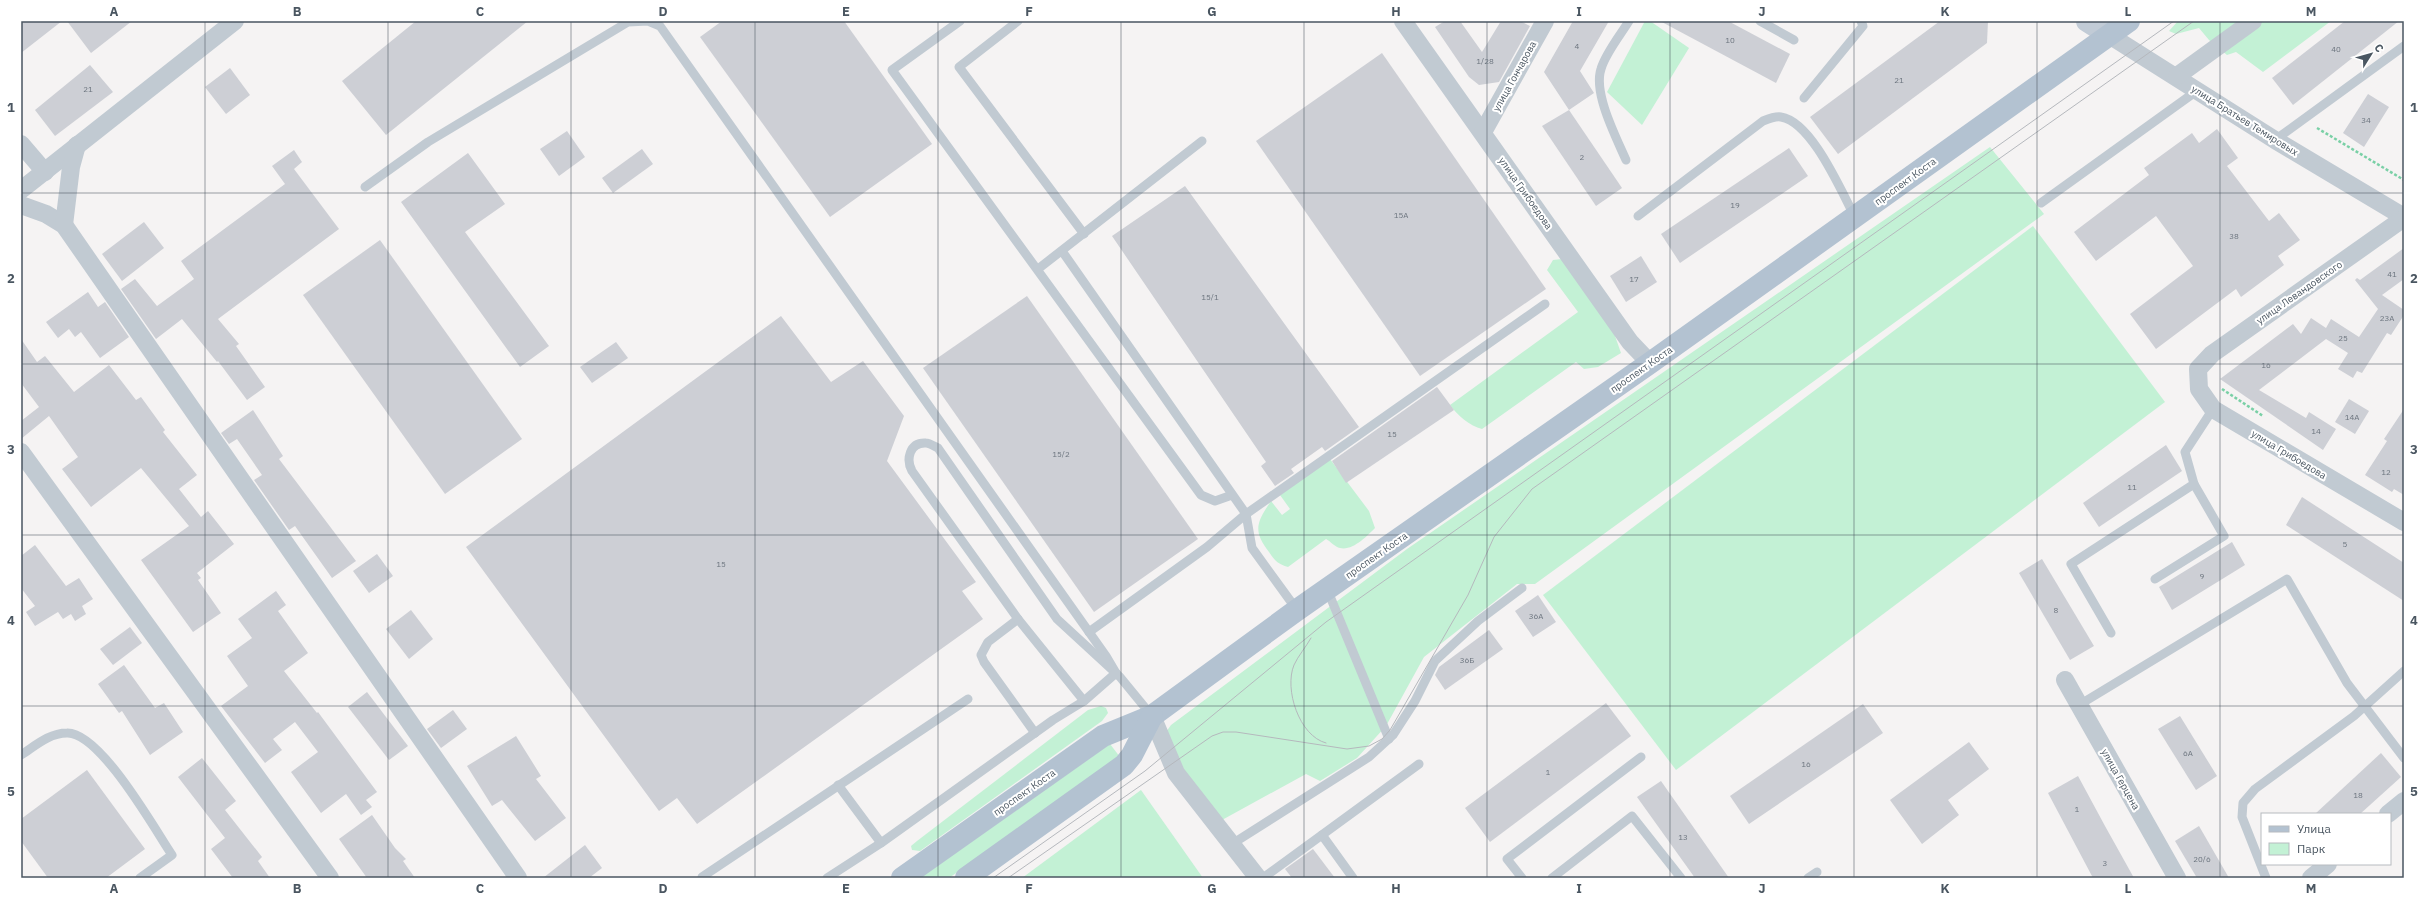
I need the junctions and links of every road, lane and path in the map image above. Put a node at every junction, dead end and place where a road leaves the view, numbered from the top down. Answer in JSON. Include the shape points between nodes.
{"nodes":[{"id":1,"x":235,"y":21,"type":"edge"},
{"id":2,"x":960,"y":21,"type":"edge"},
{"id":3,"x":1018,"y":21,"type":"edge"},
{"id":4,"x":1403,"y":21,"type":"edge"},
{"id":5,"x":1545,"y":21,"type":"edge"},
{"id":6,"x":1629,"y":21,"type":"edge"},
{"id":7,"x":1760,"y":21,"type":"edge"},
{"id":8,"x":1861,"y":21,"type":"edge"},
{"id":9,"x":2087,"y":21,"type":"edge"},
{"id":10,"x":2129,"y":21,"type":"edge"},
{"id":11,"x":2253,"y":21,"type":"edge"},
{"id":12,"x":214,"y":27,"type":"edge"},
{"id":13,"x":2109,"y":35,"type":"junction"},
{"id":14,"x":1794,"y":40,"type":"dead end"},
{"id":15,"x":2404,"y":46,"type":"edge"},
{"id":16,"x":2177,"y":76,"type":"junction"},
{"id":17,"x":2198,"y":90,"type":"junction"},
{"id":18,"x":1804,"y":98,"type":"dead end"},
{"id":19,"x":2316,"y":129,"type":"dead end"},
{"id":20,"x":1483,"y":132,"type":"junction"},
{"id":21,"x":2275,"y":140,"type":"junction"},
{"id":22,"x":1202,"y":141,"type":"dead end"},
{"id":23,"x":21,"y":144,"type":"edge"},
{"id":24,"x":77,"y":145,"type":"junction"},
{"id":25,"x":1626,"y":160,"type":"dead end"},
{"id":26,"x":45,"y":172,"type":"junction"},
{"id":27,"x":2404,"y":180,"type":"edge"},
{"id":28,"x":365,"y":187,"type":"dead end"},
{"id":29,"x":21,"y":190,"type":"edge"},
{"id":30,"x":2040,"y":202,"type":"dead end"},
{"id":31,"x":21,"y":205,"type":"edge"},
{"id":32,"x":1638,"y":216,"type":"dead end"},
{"id":33,"x":1855,"y":217,"type":"junction"},
{"id":34,"x":2404,"y":218,"type":"edge"},
{"id":35,"x":64,"y":226,"type":"junction"},
{"id":36,"x":1084,"y":234,"type":"junction"},
{"id":37,"x":1062,"y":251,"type":"junction"},
{"id":38,"x":1038,"y":269,"type":"junction"},
{"id":39,"x":1545,"y":304,"type":"dead end"},
{"id":40,"x":1650,"y":363,"type":"junction"},
{"id":41,"x":2198,"y":369,"type":"joint"},
{"id":42,"x":2213,"y":409,"type":"junction"},
{"id":43,"x":21,"y":452,"type":"edge"},
{"id":44,"x":2194,"y":484,"type":"junction"},
{"id":45,"x":1232,"y":495,"type":"junction"},
{"id":46,"x":1246,"y":514,"type":"junction"},
{"id":47,"x":2404,"y":522,"type":"edge"},
{"id":48,"x":2155,"y":579,"type":"dead end"},
{"id":49,"x":1522,"y":588,"type":"dead end"},
{"id":50,"x":1327,"y":589,"type":"junction"},
{"id":51,"x":1297,"y":610,"type":"junction"},
{"id":52,"x":1018,"y":619,"type":"junction"},
{"id":53,"x":1089,"y":632,"type":"junction"},
{"id":54,"x":2111,"y":633,"type":"dead end"},
{"id":55,"x":2404,"y":671,"type":"edge"},
{"id":56,"x":1116,"y":673,"type":"junction"},
{"id":57,"x":2065,"y":680,"type":"dead end"},
{"id":58,"x":968,"y":699,"type":"dead end"},
{"id":59,"x":1084,"y":701,"type":"junction"},
{"id":60,"x":2079,"y":705,"type":"junction"},
{"id":61,"x":2364,"y":707,"type":"junction"},
{"id":62,"x":1152,"y":716,"type":"junction"},
{"id":63,"x":1035,"y":733,"type":"junction"},
{"id":64,"x":1389,"y":739,"type":"junction"},
{"id":65,"x":21,"y":755,"type":"edge"},
{"id":66,"x":1641,"y":757,"type":"dead end"},
{"id":67,"x":2404,"y":758,"type":"edge"},
{"id":68,"x":1419,"y":764,"type":"dead end"},
{"id":69,"x":838,"y":785,"type":"junction"},
{"id":70,"x":2404,"y":801,"type":"edge"},
{"id":71,"x":2389,"y":813,"type":"edge"},
{"id":72,"x":1322,"y":835,"type":"junction"},
{"id":73,"x":881,"y":843,"type":"junction"},
{"id":74,"x":1232,"y":844,"type":"junction"},
{"id":75,"x":2327,"y":865,"type":"edge"},
{"id":76,"x":1817,"y":872,"type":"dead end"},
{"id":77,"x":702,"y":877,"type":"dead end"},
{"id":78,"x":140,"y":878,"type":"edge"},
{"id":79,"x":330,"y":878,"type":"edge"},
{"id":80,"x":518,"y":878,"type":"edge"},
{"id":81,"x":828,"y":878,"type":"edge"},
{"id":82,"x":902,"y":878,"type":"edge"},
{"id":83,"x":966,"y":878,"type":"edge"},
{"id":84,"x":1258,"y":878,"type":"edge"},
{"id":85,"x":1263,"y":878,"type":"edge"},
{"id":86,"x":1353,"y":878,"type":"edge"},
{"id":87,"x":1522,"y":878,"type":"edge"},
{"id":88,"x":1552,"y":878,"type":"edge"},
{"id":89,"x":1681,"y":878,"type":"edge"},
{"id":90,"x":1808,"y":878,"type":"edge"},
{"id":91,"x":2177,"y":878,"type":"edge"},
{"id":92,"x":2266,"y":878,"type":"edge"},
{"id":93,"x":2311,"y":878,"type":"edge"}],
"edges":[{"from":1,"to":12,"type":"street"},
{"from":2,"to":38,"type":"lane","via":[[892,70]]},
{"from":3,"to":36,"type":"lane","via":[[958,67]]},
{"from":4,"to":20,"type":"street","name":"улица Грибоедова"},
{"from":5,"to":20,"type":"street","name":"улица Гончарова"},
{"from":6,"to":25,"type":"lane","via":[[1600,69],[1601,97]]},
{"from":7,"to":14,"type":"lane"},
{"from":8,"to":18,"type":"lane","via":[[1863,26]]},
{"from":9,"to":13,"type":"street","name":"улица Братьев Темировых"},
{"from":10,"to":13,"type":"main road","name":"проспект Коста"},
{"from":11,"to":16,"type":"street"},
{"from":12,"to":24,"type":"street"},
{"from":13,"to":16,"type":"street","name":"улица Братьев Темировых"},
{"from":13,"to":33,"type":"main road","name":"проспект Коста"},
{"from":15,"to":21,"type":"lane"},
{"from":16,"to":17,"type":"street","name":"улица Братьев Темировых"},
{"from":17,"to":21,"type":"street","name":"улица Братьев Темировых"},
{"from":17,"to":30,"type":"lane"},
{"from":19,"to":27,"type":"path"},
{"from":20,"to":40,"type":"street","name":"улица Грибоедова","via":[[1630,342]]},
{"from":21,"to":34,"type":"street","name":"улица Братьев Темировых"},
{"from":22,"to":36,"type":"lane"},
{"from":23,"to":26,"type":"street"},
{"from":24,"to":26,"type":"street"},
{"from":24,"to":35,"type":"street","via":[[71,167]]},
{"from":26,"to":29,"type":"street"},
{"from":28,"to":53,"type":"lane","via":[[428,142],[628,22],[648,21],[660,26]]},
{"from":31,"to":35,"type":"street","via":[[46,214]]},
{"from":32,"to":33,"type":"lane","via":[[1763,120],[1780,117],[1793,122],[1810,136]]},
{"from":33,"to":40,"type":"main road","name":"проспект Коста"},
{"from":34,"to":41,"type":"street","name":"улица Левандовского","via":[[2212,354]]},
{"from":35,"to":80,"type":"street"},
{"from":36,"to":37,"type":"lane"},
{"from":37,"to":38,"type":"lane"},
{"from":37,"to":45,"type":"lane"},
{"from":38,"to":45,"type":"lane","via":[[1201,495],[1215,501]]},
{"from":39,"to":46,"type":"lane"},
{"from":40,"to":50,"type":"main road","name":"проспект Коста"},
{"from":41,"to":42,"type":"street","name":"улица Грибоедова","via":[[2199,390]]},
{"from":42,"to":44,"type":"lane","via":[[2185,452]]},
{"from":42,"to":47,"type":"street","name":"улица Грибоедова"},
{"from":43,"to":79,"type":"street"},
{"from":44,"to":48,"type":"lane","via":[[2224,536]]},
{"from":44,"to":54,"type":"lane","via":[[2071,564]]},
{"from":45,"to":46,"type":"lane"},
{"from":46,"to":51,"type":"lane","via":[[1252,548]]},
{"from":46,"to":53,"type":"lane","via":[[1207,547]]},
{"from":49,"to":64,"type":"lane","via":[[1478,621],[1435,661],[1415,700]]},
{"from":50,"to":51,"type":"main road","name":"проспект Коста"},
{"from":50,"to":64,"type":"lane"},
{"from":51,"to":62,"type":"main road","name":"проспект Коста"},
{"from":52,"to":56,"type":"lane","via":[[912,471],[908,463],[909,454],[916,445],[926,442],[938,448],[1057,619]]},
{"from":52,"to":59,"type":"lane"},
{"from":52,"to":63,"type":"lane","via":[[992,638],[983,648],[981,655]]},
{"from":53,"to":56,"type":"lane"},
{"from":55,"to":61,"type":"lane"},
{"from":56,"to":59,"type":"lane"},
{"from":56,"to":62,"type":"lane"},
{"from":57,"to":60,"type":"street","name":"улица Герцена"},
{"from":58,"to":69,"type":"lane"},
{"from":59,"to":63,"type":"lane"},
{"from":60,"to":61,"type":"lane","via":[[2287,579]]},
{"from":60,"to":91,"type":"street","name":"улица Герцена"},
{"from":61,"to":67,"type":"lane"},
{"from":61,"to":92,"type":"lane","via":[[2255,790],[2243,803],[2242,817]]},
{"from":62,"to":74,"type":"street","via":[[1176,773]]},
{"from":62,"to":82,"type":"main road","name":"проспект Коста","via":[[1103,736]]},
{"from":62,"to":83,"type":"main road","name":"проспект Коста","via":[[1124,765]]},
{"from":63,"to":73,"type":"lane"},
{"from":64,"to":74,"type":"lane","via":[[1369,757]]},
{"from":65,"to":78,"type":"lane","via":[[46,738],[68,732],[87,740],[107,758],[172,855]]},
{"from":66,"to":87,"type":"lane","via":[[1507,859]]},
{"from":68,"to":72,"type":"lane"},
{"from":69,"to":73,"type":"lane"},
{"from":69,"to":77,"type":"lane"},
{"from":70,"to":71,"type":"street"},
{"from":72,"to":85,"type":"lane"},
{"from":72,"to":86,"type":"lane"},
{"from":73,"to":81,"type":"lane"},
{"from":74,"to":84,"type":"street"},
{"from":75,"to":93,"type":"street"},
{"from":76,"to":90,"type":"lane"},
{"from":88,"to":89,"type":"lane","via":[[1632,816]]}]}
